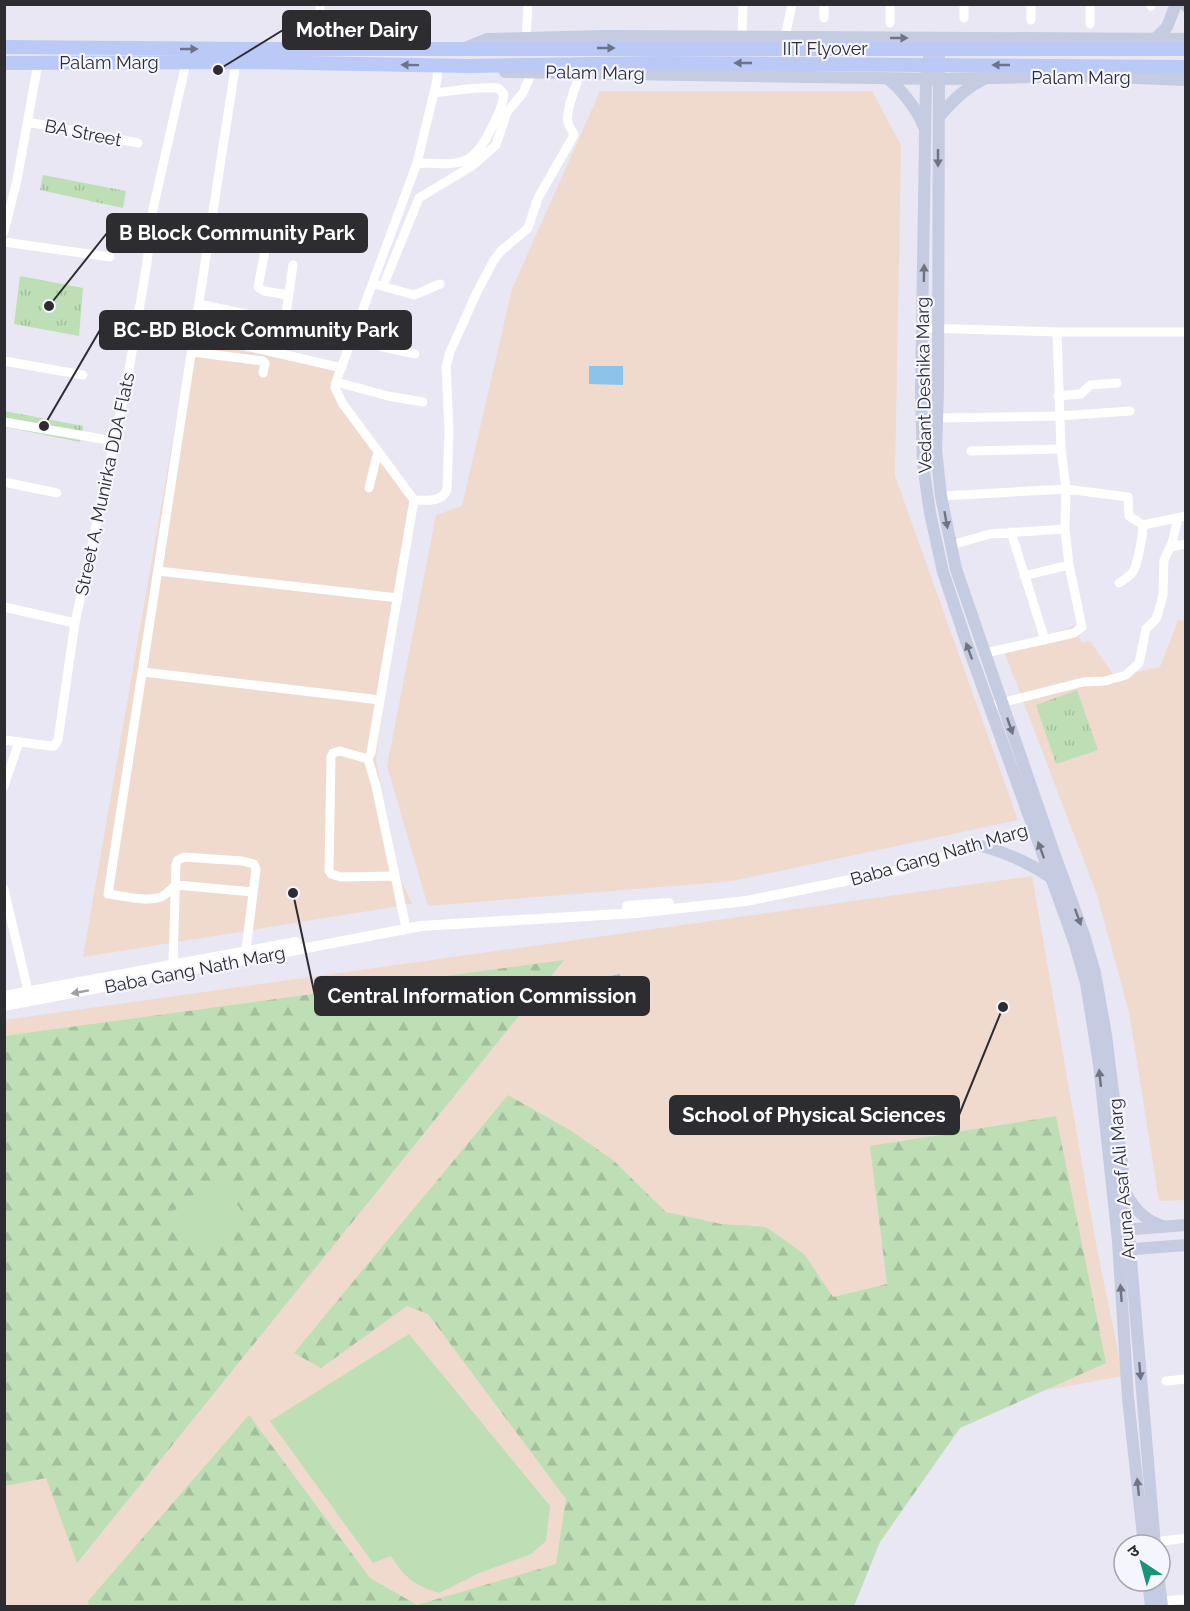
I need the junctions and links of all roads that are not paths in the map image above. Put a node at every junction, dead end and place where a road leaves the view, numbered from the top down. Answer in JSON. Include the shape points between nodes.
{"nodes":[{"id":1,"x":320,"y":4,"type":"edge"},
{"id":2,"x":528,"y":4,"type":"edge"},
{"id":3,"x":743,"y":4,"type":"edge"},
{"id":4,"x":792,"y":4,"type":"edge"},
{"id":5,"x":824,"y":4,"type":"edge"},
{"id":6,"x":890,"y":4,"type":"edge"},
{"id":7,"x":964,"y":4,"type":"edge"},
{"id":8,"x":1031,"y":4,"type":"edge"},
{"id":9,"x":1090,"y":4,"type":"edge"},
{"id":10,"x":1176,"y":4,"type":"edge"},
{"id":11,"x":320,"y":18,"type":"dead end"},
{"id":12,"x":824,"y":18,"type":"dead end"},
{"id":13,"x":964,"y":18,"type":"dead end"},
{"id":14,"x":1030,"y":20,"type":"dead end"},
{"id":15,"x":890,"y":23,"type":"dead end"},
{"id":16,"x":1090,"y":24,"type":"dead end"},
{"id":17,"x":742,"y":37,"type":"junction"},
{"id":18,"x":785,"y":37,"type":"junction"},
{"id":19,"x":526,"y":38,"type":"junction"},
{"id":20,"x":827,"y":38,"type":"junction"},
{"id":21,"x":936,"y":38,"type":"junction"},
{"id":22,"x":1155,"y":39,"type":"junction"},
{"id":23,"x":1185,"y":39,"type":"edge"},
{"id":24,"x":4,"y":47,"type":"edge"},
{"id":25,"x":465,"y":48,"type":"junction"},
{"id":26,"x":1185,"y":49,"type":"edge"},
{"id":27,"x":1185,"y":54,"type":"edge"},
{"id":28,"x":236,"y":62,"type":"junction"},
{"id":29,"x":4,"y":63,"type":"edge"},
{"id":30,"x":38,"y":63,"type":"junction"},
{"id":31,"x":186,"y":63,"type":"junction"},
{"id":32,"x":438,"y":65,"type":"junction"},
{"id":33,"x":468,"y":66,"type":"junction"},
{"id":34,"x":532,"y":72,"type":"junction"},
{"id":35,"x":580,"y":73,"type":"junction"},
{"id":36,"x":1184,"y":75,"type":"edge"},
{"id":37,"x":830,"y":77,"type":"junction"},
{"id":38,"x":887,"y":78,"type":"junction"},
{"id":39,"x":988,"y":78,"type":"junction"},
{"id":40,"x":933,"y":79,"type":"junction"},
{"id":41,"x":434,"y":93,"type":"junction"},
{"id":42,"x":939,"y":117,"type":"junction"},
{"id":43,"x":28,"y":122,"type":"junction"},
{"id":44,"x":926,"y":131,"type":"junction"},
{"id":45,"x":138,"y":143,"type":"dead end"},
{"id":46,"x":417,"y":163,"type":"junction"},
{"id":47,"x":7,"y":209,"type":"edge"},
{"id":48,"x":269,"y":230,"type":"dead end"},
{"id":49,"x":4,"y":232,"type":"edge"},
{"id":50,"x":4,"y":242,"type":"edge"},
{"id":51,"x":110,"y":257,"type":"dead end"},
{"id":52,"x":293,"y":265,"type":"dead end"},
{"id":53,"x":373,"y":283,"type":"junction"},
{"id":54,"x":440,"y":284,"type":"dead end"},
{"id":55,"x":382,"y":286,"type":"junction"},
{"id":56,"x":288,"y":295,"type":"junction"},
{"id":57,"x":199,"y":304,"type":"junction"},
{"id":58,"x":923,"y":328,"type":"junction"},
{"id":59,"x":938,"y":328,"type":"junction"},
{"id":60,"x":1057,"y":332,"type":"junction"},
{"id":61,"x":1185,"y":332,"type":"edge"},
{"id":62,"x":195,"y":334,"type":"junction"},
{"id":63,"x":353,"y":337,"type":"junction"},
{"id":64,"x":192,"y":352,"type":"junction"},
{"id":65,"x":415,"y":354,"type":"dead end"},
{"id":66,"x":4,"y":361,"type":"edge"},
{"id":67,"x":342,"y":368,"type":"junction"},
{"id":68,"x":264,"y":373,"type":"dead end"},
{"id":69,"x":83,"y":375,"type":"dead end"},
{"id":70,"x":336,"y":382,"type":"junction"},
{"id":71,"x":1117,"y":383,"type":"dead end"},
{"id":72,"x":921,"y":391,"type":"junction"},
{"id":73,"x":938,"y":391,"type":"junction"},
{"id":74,"x":1058,"y":396,"type":"junction"},
{"id":75,"x":423,"y":402,"type":"dead end"},
{"id":76,"x":1130,"y":411,"type":"dead end"},
{"id":77,"x":1059,"y":416,"type":"junction"},
{"id":78,"x":937,"y":418,"type":"junction"},
{"id":79,"x":4,"y":422,"type":"edge"},
{"id":80,"x":114,"y":441,"type":"junction"},
{"id":81,"x":1061,"y":449,"type":"junction"},
{"id":82,"x":378,"y":451,"type":"junction"},
{"id":83,"x":971,"y":451,"type":"dead end"},
{"id":84,"x":4,"y":482,"type":"edge"},
{"id":85,"x":369,"y":488,"type":"dead end"},
{"id":86,"x":1066,"y":489,"type":"junction"},
{"id":87,"x":57,"y":493,"type":"dead end"},
{"id":88,"x":941,"y":496,"type":"junction"},
{"id":89,"x":414,"y":500,"type":"junction"},
{"id":90,"x":1182,"y":517,"type":"edge"},
{"id":91,"x":1143,"y":525,"type":"junction"},
{"id":92,"x":1065,"y":529,"type":"junction"},
{"id":93,"x":1011,"y":532,"type":"junction"},
{"id":94,"x":1185,"y":544,"type":"edge"},
{"id":95,"x":951,"y":545,"type":"junction"},
{"id":96,"x":1170,"y":547,"type":"junction"},
{"id":97,"x":1069,"y":565,"type":"junction"},
{"id":98,"x":158,"y":571,"type":"junction"},
{"id":99,"x":1024,"y":576,"type":"junction"},
{"id":100,"x":1119,"y":583,"type":"dead end"},
{"id":101,"x":398,"y":598,"type":"junction"},
{"id":102,"x":4,"y":607,"type":"edge"},
{"id":103,"x":75,"y":623,"type":"junction"},
{"id":104,"x":1046,"y":640,"type":"junction"},
{"id":105,"x":986,"y":652,"type":"junction"},
{"id":106,"x":142,"y":672,"type":"junction"},
{"id":107,"x":380,"y":700,"type":"junction"},
{"id":108,"x":1002,"y":703,"type":"junction"},
{"id":109,"x":989,"y":707,"type":"junction"},
{"id":110,"x":4,"y":740,"type":"edge"},
{"id":111,"x":19,"y":742,"type":"junction"},
{"id":112,"x":368,"y":759,"type":"junction"},
{"id":113,"x":4,"y":786,"type":"edge"},
{"id":114,"x":1036,"y":825,"type":"junction"},
{"id":115,"x":982,"y":846,"type":"junction"},
{"id":116,"x":394,"y":876,"type":"junction"},
{"id":117,"x":1050,"y":877,"type":"junction"},
{"id":118,"x":832,"y":881,"type":"junction"},
{"id":119,"x":176,"y":885,"type":"junction"},
{"id":120,"x":4,"y":889,"type":"edge"},
{"id":121,"x":253,"y":892,"type":"junction"},
{"id":122,"x":510,"y":917,"type":"junction"},
{"id":123,"x":405,"y":922,"type":"junction"},
{"id":124,"x":245,"y":956,"type":"junction"},
{"id":125,"x":172,"y":964,"type":"junction"},
{"id":126,"x":28,"y":991,"type":"junction"},
{"id":127,"x":4,"y":996,"type":"edge"},
{"id":128,"x":4,"y":1006,"type":"edge"},
{"id":129,"x":1125,"y":1188,"type":"junction"},
{"id":130,"x":1185,"y":1225,"type":"edge"},
{"id":131,"x":1164,"y":1227,"type":"junction"},
{"id":132,"x":1122,"y":1230,"type":"junction"},
{"id":133,"x":1185,"y":1245,"type":"edge"},
{"id":134,"x":1124,"y":1250,"type":"junction"},
{"id":135,"x":1185,"y":1379,"type":"edge"},
{"id":136,"x":1166,"y":1381,"type":"dead end"},
{"id":137,"x":1142,"y":1397,"type":"junction"},
{"id":138,"x":1128,"y":1398,"type":"junction"},
{"id":139,"x":1149,"y":1533,"type":"edge"},
{"id":140,"x":1150,"y":1533,"type":"edge"},
{"id":141,"x":1185,"y":1599,"type":"edge"},
{"id":142,"x":1158,"y":1605,"type":"edge"}],
"edges":[{"from":1,"to":11,"type":"street"},
{"from":2,"to":19,"type":"street"},
{"from":3,"to":17,"type":"street"},
{"from":4,"to":18,"type":"street"},
{"from":5,"to":12,"type":"street"},
{"from":6,"to":15,"type":"street"},
{"from":7,"to":13,"type":"street"},
{"from":8,"to":14,"type":"street"},
{"from":9,"to":16,"type":"street"},
{"from":10,"to":22,"type":"main road","via":[[1167,27]]},
{"from":17,"to":18,"type":"main road","name":"Palam Marg"},
{"from":17,"to":19,"type":"main road","name":"Palam Marg"},
{"from":18,"to":20,"type":"main road","name":"Palam Marg"},
{"from":19,"to":25,"type":"main road","name":"Palam Marg","via":[[487,39]]},
{"from":20,"to":21,"type":"main road","name":"Palam Marg","one_way":true},
{"from":20,"to":37,"type":"main road","via":[[840,42],[848,54],[845,67]]},
{"from":21,"to":22,"type":"main road","name":"Palam Marg"},
{"from":21,"to":40,"type":"main road","name":"Vedant Deshika Marg"},
{"from":22,"to":23,"type":"main road","name":"Palam Marg"},
{"from":24,"to":25,"type":"main road","name":"Palam Marg","one_way":true},
{"from":25,"to":26,"type":"main road","name":"IIT Flyover","one_way":true},
{"from":27,"to":36,"type":"main road"},
{"from":28,"to":31,"type":"main road","name":"Palam Marg"},
{"from":32,"to":28,"type":"main road","name":"Palam Marg","one_way":true},
{"from":28,"to":57,"type":"street"},
{"from":29,"to":30,"type":"main road","name":"Palam Marg"},
{"from":30,"to":31,"type":"main road","name":"Palam Marg"},
{"from":30,"to":43,"type":"street"},
{"from":31,"to":80,"type":"street","name":"Street A, Munirka DDA Flats","via":[[153,209],[135,339]]},
{"from":32,"to":33,"type":"main road","name":"Palam Marg"},
{"from":32,"to":41,"type":"street"},
{"from":33,"to":34,"type":"main road","name":"Palam Marg","via":[[486,71]]},
{"from":36,"to":33,"type":"main road","name":"IIT Flyover","one_way":true,"via":[[671,63]]},
{"from":34,"to":35,"type":"main road","name":"Palam Marg"},
{"from":34,"to":55,"type":"street","via":[[507,112],[496,145],[472,166],[419,198]]},
{"from":35,"to":37,"type":"main road","name":"Palam Marg"},
{"from":35,"to":89,"type":"street","via":[[568,114],[574,135],[538,198],[528,228],[494,260],[450,352],[446,367],[447,490],[440,498]]},
{"from":36,"to":39,"type":"main road","name":"Palam Marg"},
{"from":37,"to":38,"type":"main road","name":"Palam Marg"},
{"from":38,"to":40,"type":"main road","name":"Palam Marg"},
{"from":38,"to":44,"type":"main road","via":[[911,104]]},
{"from":39,"to":40,"type":"main road","name":"Palam Marg"},
{"from":39,"to":42,"type":"main road","via":[[973,84]]},
{"from":40,"to":42,"type":"main road","name":"Vedant Deshika Marg"},
{"from":40,"to":44,"type":"main road","name":"Vedant Deshika Marg"},
{"from":41,"to":46,"type":"street"},
{"from":41,"to":46,"type":"street","via":[[498,88],[504,94],[503,106],[482,147],[470,159],[456,164]]},
{"from":42,"to":59,"type":"main road","name":"Vedant Deshika Marg","one_way":true},
{"from":43,"to":45,"type":"street","name":"BA Street"},
{"from":43,"to":47,"type":"street"},
{"from":58,"to":44,"type":"main road","name":"Vedant Deshika Marg","one_way":true},
{"from":46,"to":53,"type":"street"},
{"from":47,"to":49,"type":"street"},
{"from":48,"to":56,"type":"street","via":[[258,287]]},
{"from":50,"to":51,"type":"street"},
{"from":52,"to":56,"type":"street"},
{"from":53,"to":55,"type":"street"},
{"from":53,"to":63,"type":"street"},
{"from":54,"to":55,"type":"street","via":[[414,295]]},
{"from":56,"to":57,"type":"street","via":[[286,314],[278,320]]},
{"from":57,"to":62,"type":"street"},
{"from":58,"to":59,"type":"street"},
{"from":58,"to":72,"type":"main road","name":"Vedant Deshika Marg"},
{"from":59,"to":60,"type":"street"},
{"from":59,"to":73,"type":"main road","name":"Vedant Deshika Marg"},
{"from":60,"to":61,"type":"street"},
{"from":60,"to":74,"type":"street"},
{"from":62,"to":64,"type":"street"},
{"from":62,"to":67,"type":"street"},
{"from":63,"to":65,"type":"street"},
{"from":63,"to":67,"type":"street"},
{"from":64,"to":68,"type":"street","via":[[263,361]]},
{"from":64,"to":98,"type":"street"},
{"from":66,"to":69,"type":"street"},
{"from":67,"to":70,"type":"street"},
{"from":70,"to":75,"type":"street"},
{"from":70,"to":82,"type":"street","via":[[338,395]]},
{"from":71,"to":74,"type":"street","via":[[1090,385],[1081,394]]},
{"from":72,"to":73,"type":"street"},
{"from":109,"to":72,"type":"main road","name":"Vedant Deshika Marg","one_way":true,"via":[[943,572],[930,513],[923,464]]},
{"from":73,"to":78,"type":"main road","name":"Vedant Deshika Marg"},
{"from":74,"to":77,"type":"street"},
{"from":76,"to":77,"type":"street"},
{"from":77,"to":78,"type":"street"},
{"from":77,"to":81,"type":"street"},
{"from":78,"to":88,"type":"main road","name":"Vedant Deshika Marg"},
{"from":79,"to":80,"type":"street"},
{"from":80,"to":103,"type":"street","name":"Street A, Munirka DDA Flats"},
{"from":81,"to":83,"type":"street"},
{"from":81,"to":86,"type":"street"},
{"from":82,"to":85,"type":"street"},
{"from":82,"to":89,"type":"street"},
{"from":84,"to":87,"type":"street"},
{"from":86,"to":88,"type":"street"},
{"from":86,"to":91,"type":"street","via":[[1128,497],[1129,516]]},
{"from":86,"to":92,"type":"street"},
{"from":88,"to":95,"type":"main road","name":"Vedant Deshika Marg","one_way":true},
{"from":89,"to":101,"type":"street"},
{"from":90,"to":91,"type":"street"},
{"from":90,"to":96,"type":"street"},
{"from":91,"to":100,"type":"street","via":[[1135,567]]},
{"from":92,"to":93,"type":"street"},
{"from":92,"to":97,"type":"street"},
{"from":93,"to":95,"type":"street"},
{"from":93,"to":99,"type":"street"},
{"from":94,"to":96,"type":"street"},
{"from":95,"to":105,"type":"main road","name":"Vedant Deshika Marg"},
{"from":96,"to":108,"type":"street","via":[[1163,565],[1156,619],[1146,629],[1138,663],[1126,675]]},
{"from":97,"to":99,"type":"street"},
{"from":97,"to":104,"type":"street","via":[[1082,627]]},
{"from":98,"to":101,"type":"street"},
{"from":98,"to":106,"type":"street"},
{"from":99,"to":104,"type":"street"},
{"from":101,"to":107,"type":"street"},
{"from":102,"to":103,"type":"street"},
{"from":103,"to":111,"type":"street","name":"Street A, Munirka DDA Flats","via":[[57,743],[51,746]]},
{"from":104,"to":105,"type":"street"},
{"from":105,"to":108,"type":"main road","name":"Vedant Deshika Marg"},
{"from":106,"to":107,"type":"street"},
{"from":106,"to":119,"type":"street","via":[[108,894],[159,897]]},
{"from":107,"to":112,"type":"street"},
{"from":108,"to":109,"type":"street"},
{"from":108,"to":114,"type":"main road","name":"Vedant Deshika Marg","one_way":true},
{"from":109,"to":114,"type":"main road","name":"Vedant Deshika Marg"},
{"from":110,"to":111,"type":"street"},
{"from":111,"to":113,"type":"street"},
{"from":112,"to":116,"type":"street"},
{"from":112,"to":116,"type":"street","via":[[340,751],[331,757],[329,870],[341,877]]},
{"from":114,"to":115,"type":"street","name":"Baba Gang Nath Marg"},
{"from":117,"to":114,"type":"main road","name":"Aruna Asaf Ali Marg","one_way":true},
{"from":114,"to":118,"type":"street","name":"Baba Gang Nath Marg"},
{"from":114,"to":129,"type":"main road","name":"Aruna Asaf Ali Marg","one_way":true,"via":[[1084,935],[1095,973]]},
{"from":115,"to":117,"type":"main road","via":[[1006,852]]},
{"from":115,"to":118,"type":"street","name":"Baba Gang Nath Marg","via":[[904,869]]},
{"from":116,"to":123,"type":"street"},
{"from":132,"to":117,"type":"main road","name":"Aruna Asaf Ali Marg","one_way":true,"via":[[1086,983],[1076,944]]},
{"from":118,"to":122,"type":"street","name":"Baba Gang Nath Marg","via":[[690,904]]},
{"from":119,"to":121,"type":"street"},
{"from":119,"to":121,"type":"street","via":[[176,864],[180,858],[242,861],[255,867]]},
{"from":119,"to":125,"type":"street"},
{"from":120,"to":126,"type":"street"},
{"from":121,"to":124,"type":"street"},
{"from":122,"to":123,"type":"street","name":"Baba Gang Nath Marg","via":[[439,917]]},
{"from":122,"to":124,"type":"street","name":"Baba Gang Nath Marg","via":[[421,926]]},
{"from":123,"to":124,"type":"street","name":"Baba Gang Nath Marg"},
{"from":124,"to":125,"type":"street","name":"Baba Gang Nath Marg"},
{"from":124,"to":128,"type":"street","name":"Baba Gang Nath Marg","one_way":true},
{"from":125,"to":126,"type":"street","name":"Baba Gang Nath Marg"},
{"from":126,"to":127,"type":"street","name":"Baba Gang Nath Marg"},
{"from":129,"to":131,"type":"main road","via":[[1139,1212]]},
{"from":129,"to":132,"type":"main road","name":"Aruna Asaf Ali Marg"},
{"from":130,"to":131,"type":"main road"},
{"from":131,"to":132,"type":"main road"},
{"from":132,"to":134,"type":"main road","name":"Aruna Asaf Ali Marg"},
{"from":133,"to":134,"type":"main road"},
{"from":134,"to":137,"type":"main road","name":"Aruna Asaf Ali Marg","one_way":true},
{"from":138,"to":134,"type":"main road","name":"Aruna Asaf Ali Marg","one_way":true},
{"from":135,"to":136,"type":"street"},
{"from":137,"to":138,"type":"street"},
{"from":137,"to":140,"type":"main road","name":"Aruna Asaf Ali Marg"},
{"from":139,"to":138,"type":"main road","name":"Aruna Asaf Ali Marg","one_way":true},
{"from":141,"to":142,"type":"street"}]}
